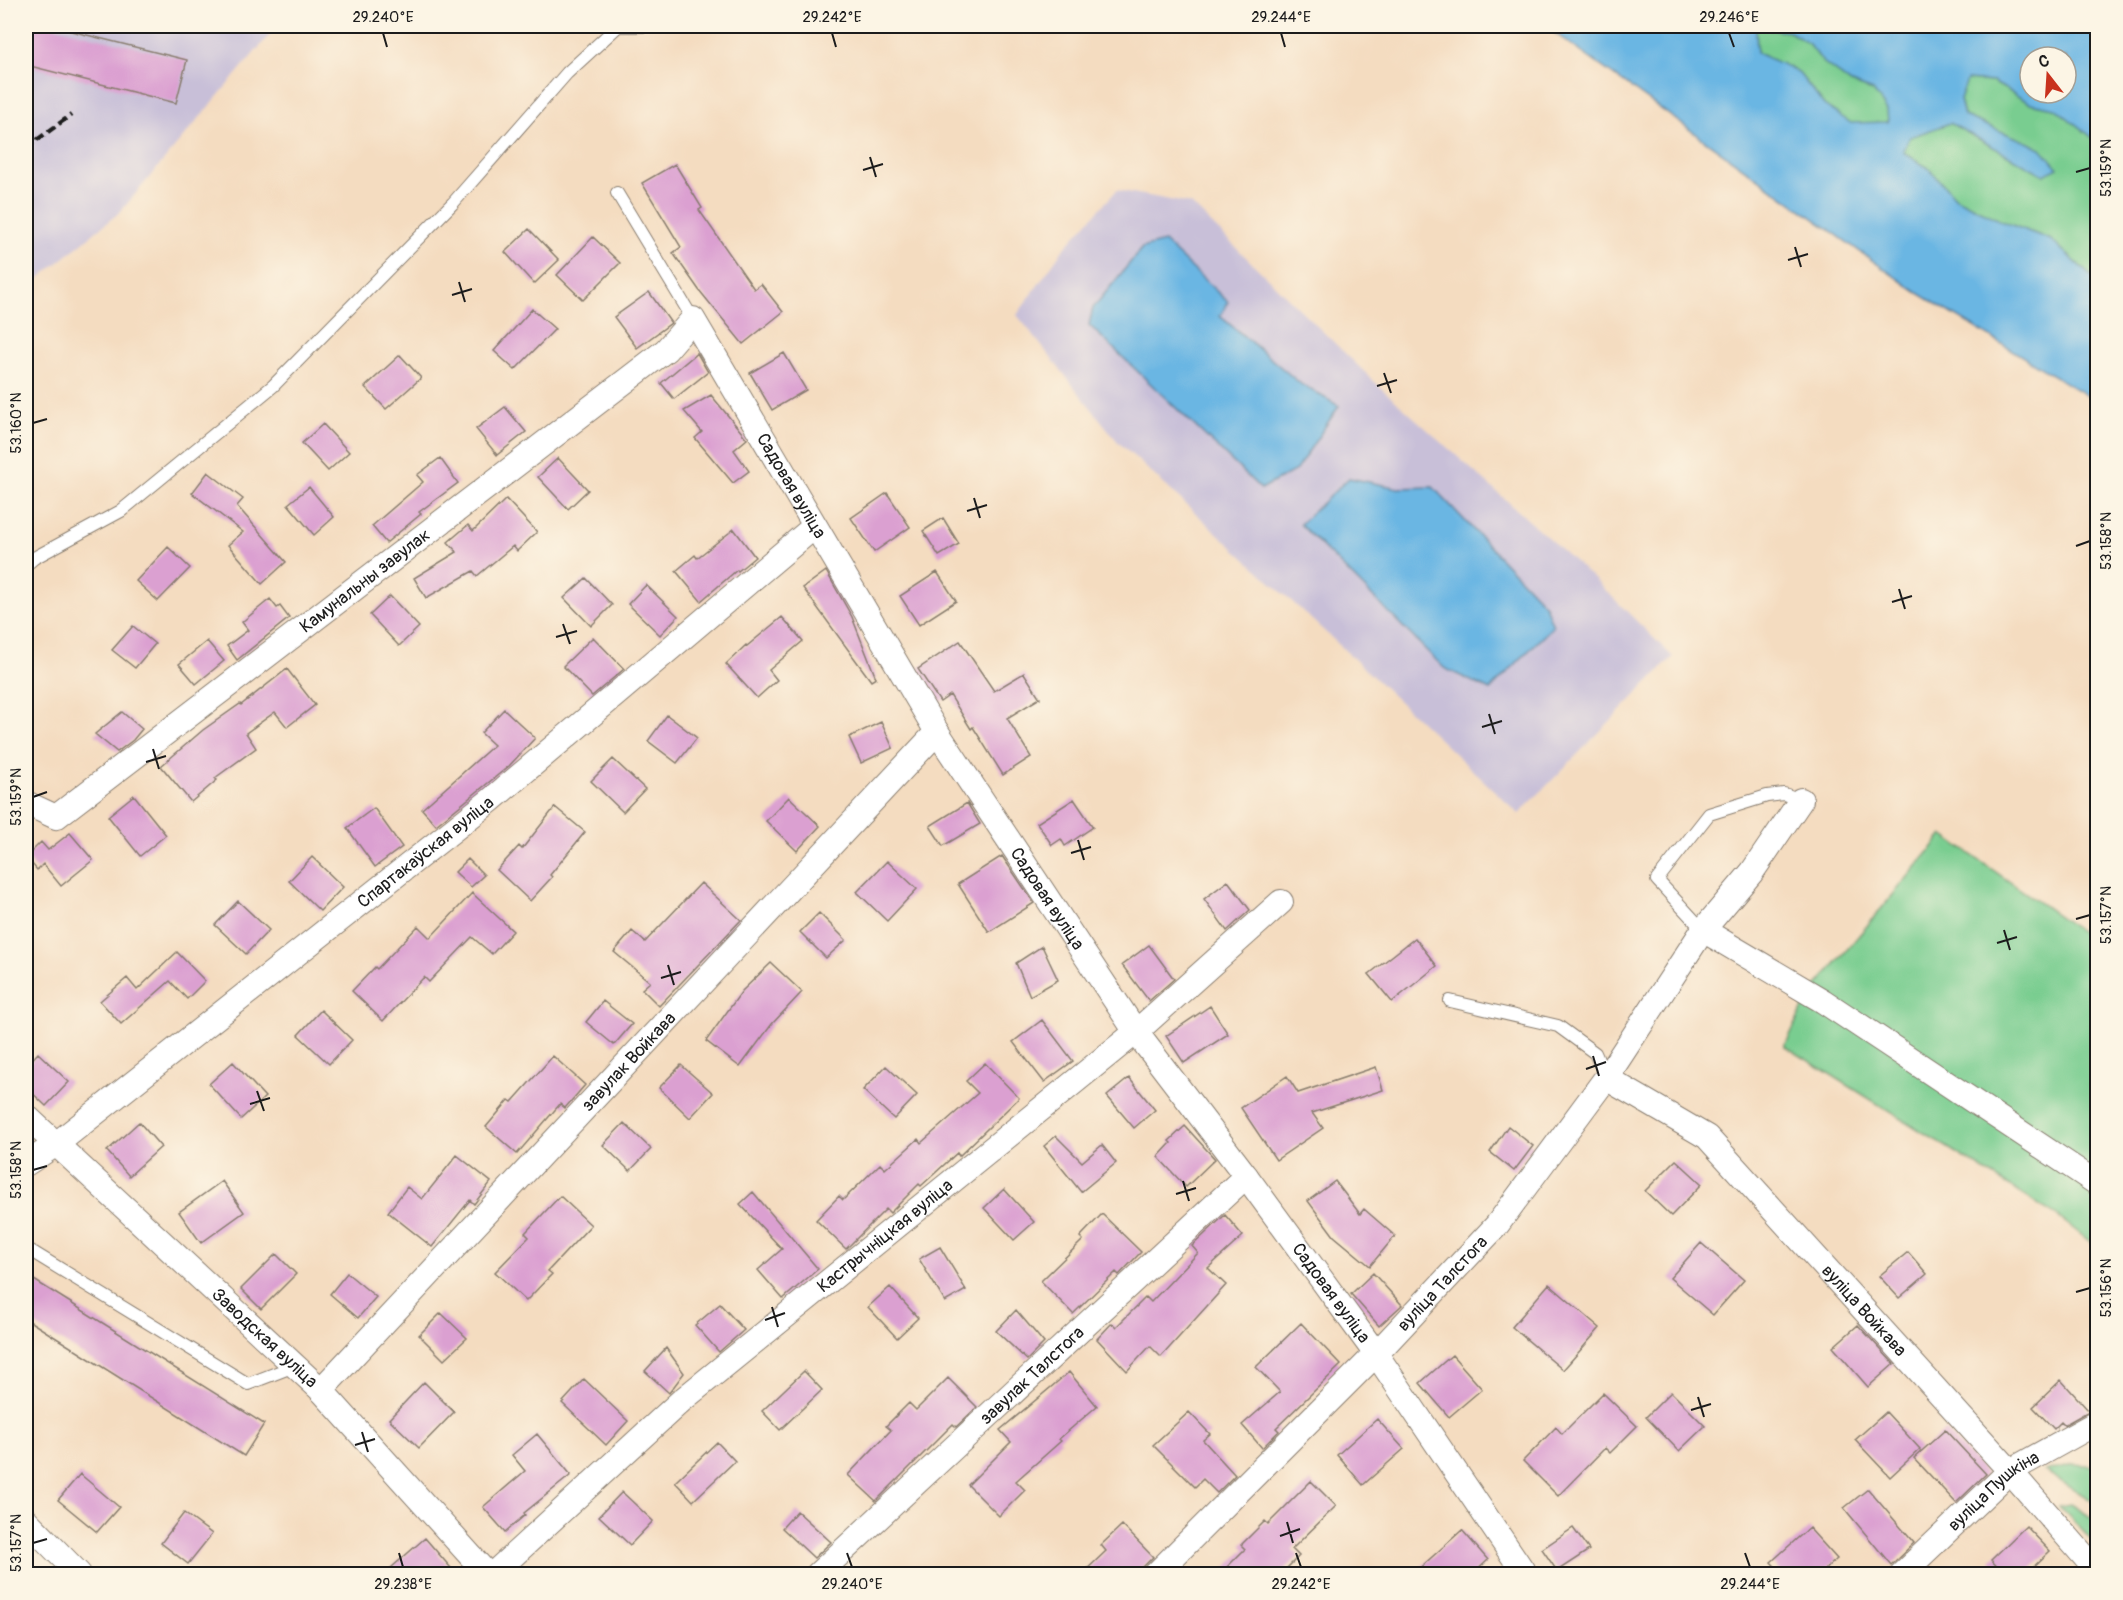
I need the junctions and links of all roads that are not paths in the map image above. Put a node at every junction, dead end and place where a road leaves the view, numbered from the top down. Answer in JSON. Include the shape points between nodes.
{"nodes":[{"id":1,"x":646,"y":26,"type":"edge"},
{"id":2,"x":617,"y":193,"type":"dead end"},
{"id":3,"x":693,"y":319,"type":"junction"},
{"id":4,"x":815,"y":526,"type":"junction"},
{"id":5,"x":26,"y":565,"type":"edge"},
{"id":6,"x":937,"y":732,"type":"junction"},
{"id":7,"x":1801,"y":800,"type":"joint"},
{"id":8,"x":26,"y":803,"type":"edge"},
{"id":9,"x":1281,"y":902,"type":"dead end"},
{"id":10,"x":1704,"y":930,"type":"junction"},
{"id":11,"x":1450,"y":1001,"type":"dead end"},
{"id":12,"x":1136,"y":1032,"type":"junction"},
{"id":13,"x":1606,"y":1078,"type":"junction"},
{"id":14,"x":26,"y":1116,"type":"edge"},
{"id":15,"x":55,"y":1145,"type":"junction"},
{"id":16,"x":26,"y":1164,"type":"edge"},
{"id":17,"x":1246,"y":1176,"type":"junction"},
{"id":18,"x":2097,"y":1184,"type":"edge"},
{"id":19,"x":31,"y":1251,"type":"dead end"},
{"id":20,"x":1376,"y":1354,"type":"junction"},
{"id":21,"x":297,"y":1365,"type":"junction"},
{"id":22,"x":321,"y":1390,"type":"junction"},
{"id":23,"x":2097,"y":1422,"type":"edge"},
{"id":24,"x":2010,"y":1471,"type":"junction"},
{"id":25,"x":26,"y":1520,"type":"edge"},
{"id":26,"x":2097,"y":1572,"type":"edge"},
{"id":27,"x":79,"y":1575,"type":"edge"},
{"id":28,"x":487,"y":1575,"type":"edge"},
{"id":29,"x":493,"y":1575,"type":"edge"},
{"id":30,"x":818,"y":1575,"type":"edge"},
{"id":31,"x":1156,"y":1575,"type":"edge"},
{"id":32,"x":1525,"y":1575,"type":"edge"},
{"id":33,"x":1902,"y":1575,"type":"edge"}],
"edges":[{"from":1,"to":5,"type":"lane","via":[[618,26],[567,73],[453,203],[273,386],[121,511]]},
{"from":2,"to":3,"type":"lane","name":"Садовая вуліца"},
{"from":3,"to":4,"type":"street","name":"Садовая вуліца"},
{"from":3,"to":8,"type":"street","name":"Камунальны завулак","via":[[666,350],[56,817]]},
{"from":4,"to":6,"type":"street","name":"Садовая вуліца"},
{"from":4,"to":15,"type":"street","name":"Спартакаўская вуліца","via":[[491,800]]},
{"from":6,"to":12,"type":"street","name":"Садовая вуліца"},
{"from":6,"to":22,"type":"street","name":"завулак Войкава"},
{"from":7,"to":10,"type":"street","name":"вуліца Талстога","via":[[1752,872]]},
{"from":7,"to":10,"type":"lane","via":[[1784,794],[1767,796],[1709,814],[1657,880]]},
{"from":9,"to":12,"type":"street","name":"Кастрычніцкая вуліца"},
{"from":10,"to":13,"type":"street","name":"вуліца Талстога"},
{"from":10,"to":18,"type":"street","via":[[1823,1001]]},
{"from":11,"to":13,"type":"lane","via":[[1558,1026],[1594,1053]]},
{"from":12,"to":17,"type":"street","name":"Садовая вуліца"},
{"from":12,"to":29,"type":"street","name":"Кастрычніцкая вуліца","via":[[681,1401]]},
{"from":13,"to":20,"type":"street","name":"вуліца Талстога","via":[[1497,1225]]},
{"from":13,"to":24,"type":"street","name":"вуліца Войкава","via":[[1707,1137]]},
{"from":14,"to":15,"type":"street","name":"Заводская вуліца"},
{"from":15,"to":16,"type":"street","name":"Спартакаўская вуліца"},
{"from":15,"to":21,"type":"street","name":"Заводская вуліца"},
{"from":17,"to":20,"type":"street","name":"Садовая вуліца"},
{"from":17,"to":30,"type":"street","name":"завулак Талстога"},
{"from":19,"to":21,"type":"lane","via":[[248,1384]]},
{"from":20,"to":31,"type":"street","name":"вуліца Талстога"},
{"from":20,"to":32,"type":"street","name":"Садовая вуліца"},
{"from":21,"to":22,"type":"street","name":"Заводская вуліца"},
{"from":22,"to":28,"type":"street","name":"Заводская вуліца"},
{"from":23,"to":24,"type":"street","name":"вуліца Пушкіна"},
{"from":24,"to":26,"type":"street","name":"вуліца Войкава"},
{"from":24,"to":33,"type":"street","name":"вуліца Пушкіна"},
{"from":25,"to":27,"type":"street"}]}
